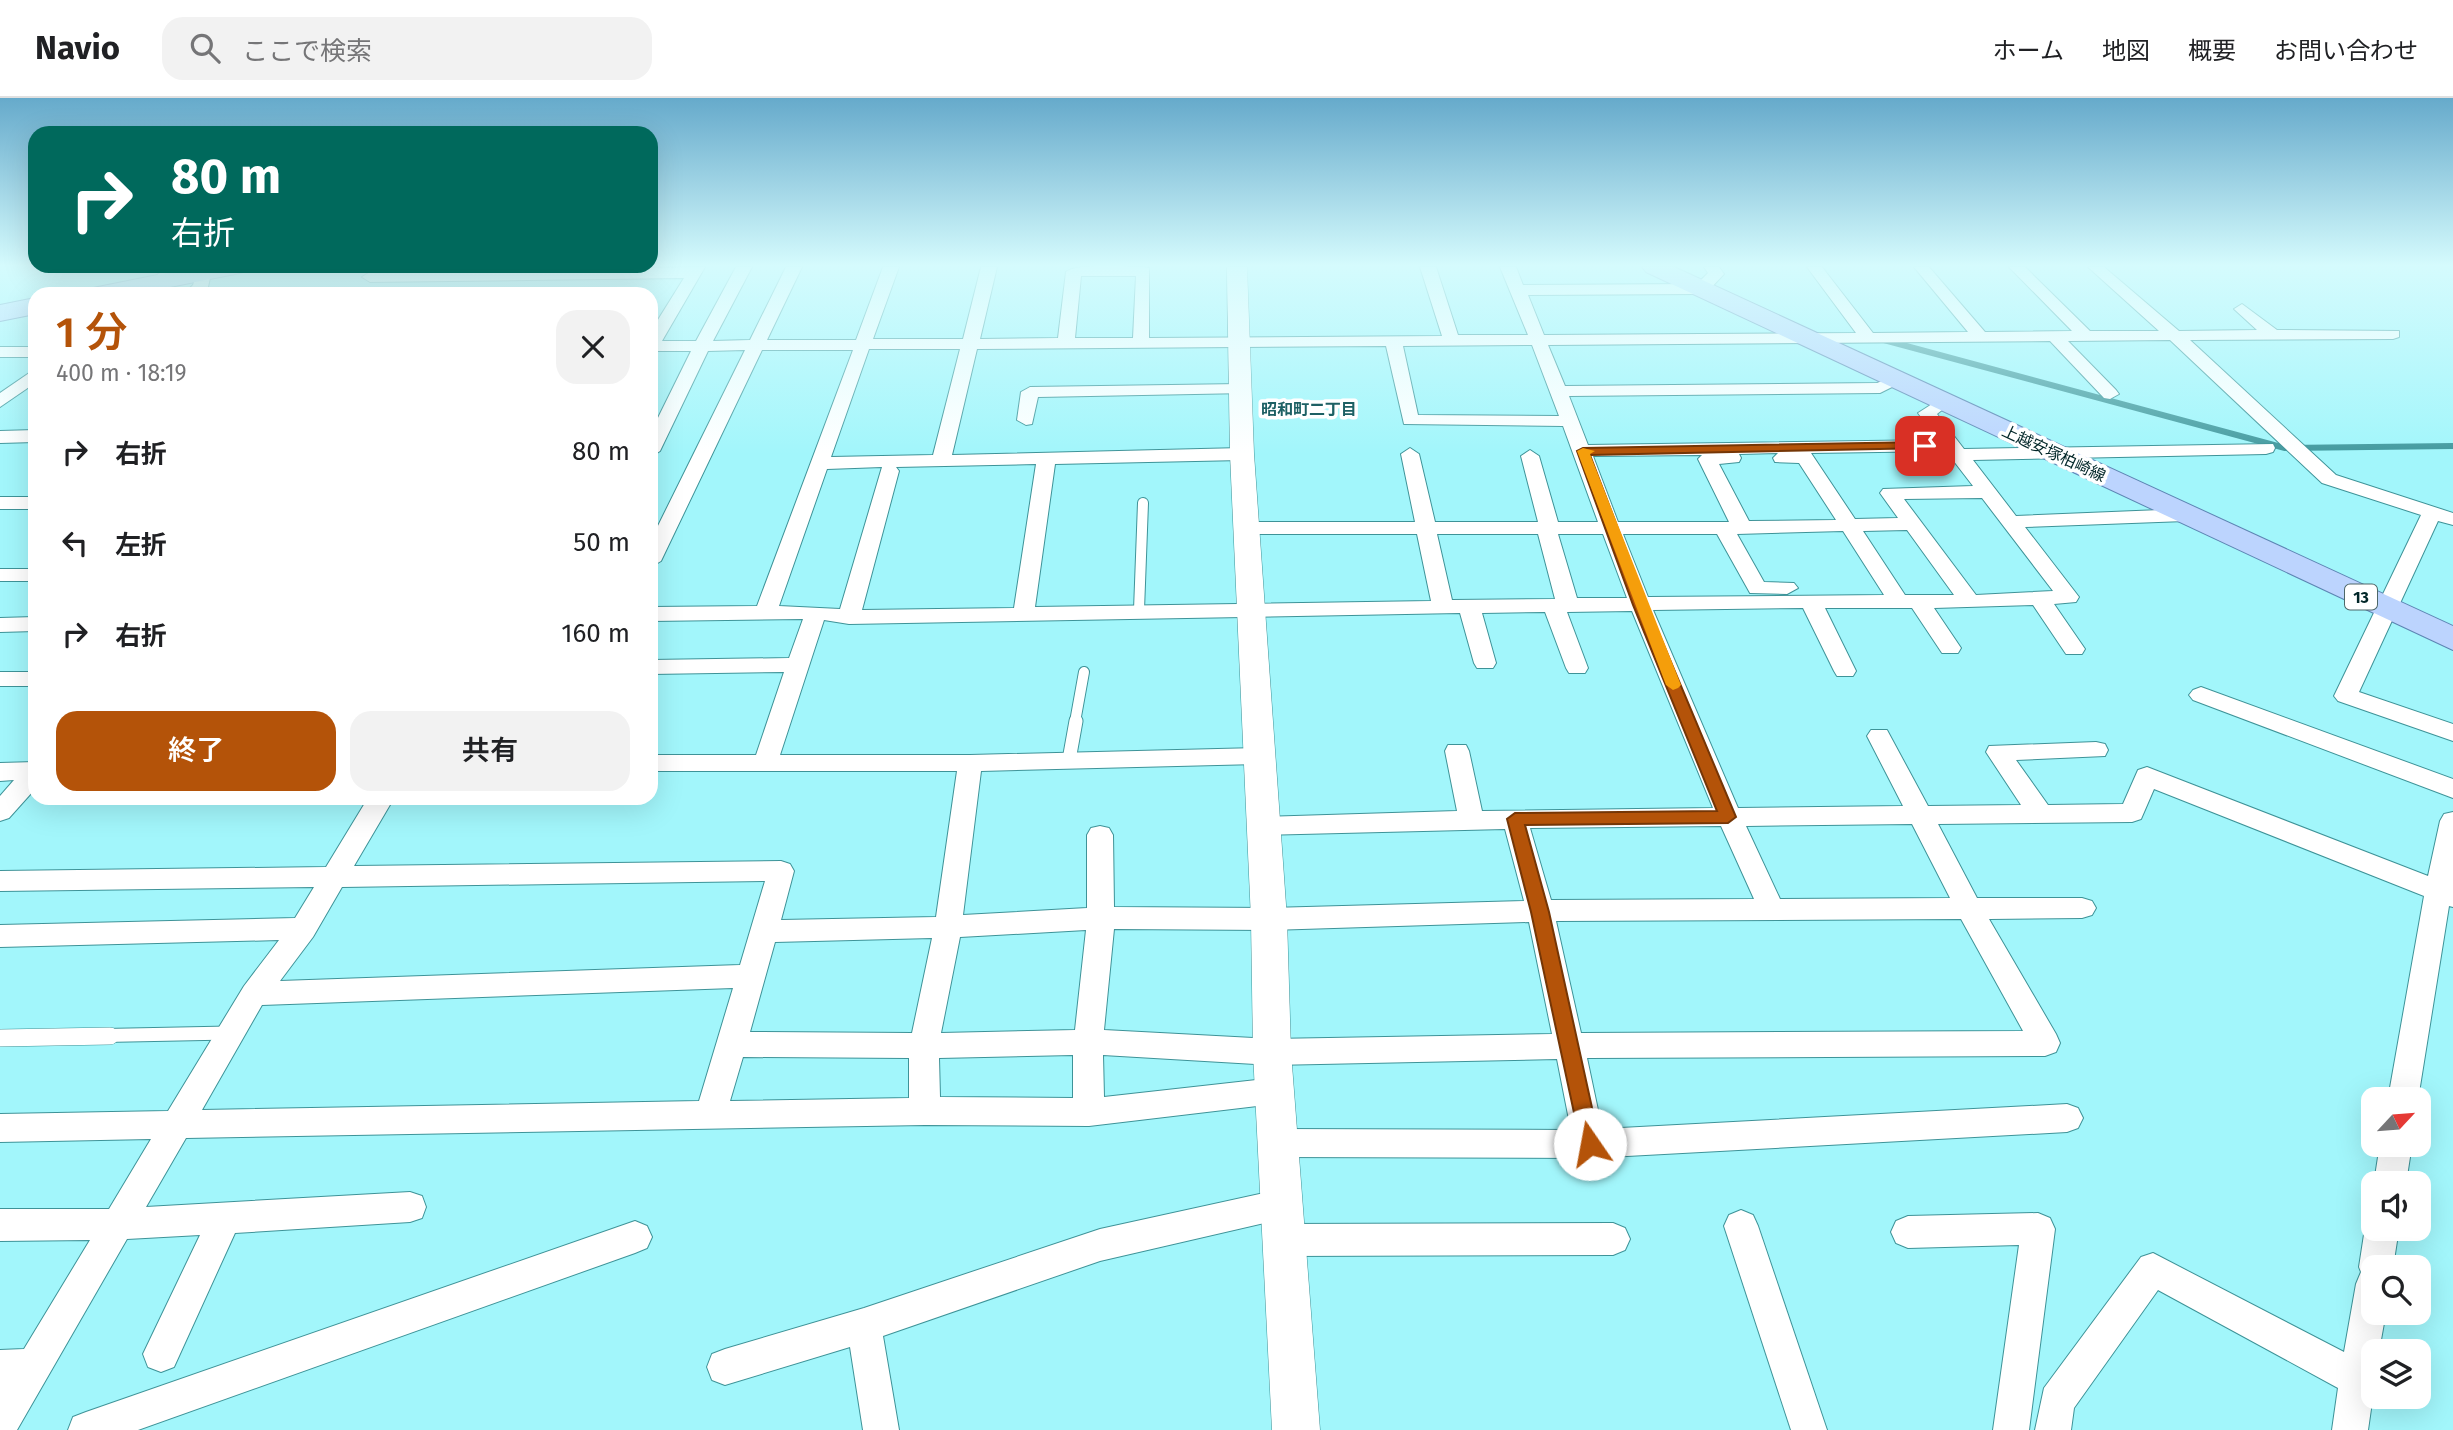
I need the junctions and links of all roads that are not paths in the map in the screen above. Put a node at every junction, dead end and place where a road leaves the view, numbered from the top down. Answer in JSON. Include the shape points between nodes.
{"nodes":[{"id":1,"x":711,"y":329,"type":"edge"},
{"id":2,"x":763,"y":329,"type":"edge"},
{"id":3,"x":868,"y":329,"type":"edge"},
{"id":4,"x":975,"y":329,"type":"edge"},
{"id":5,"x":1067,"y":329,"type":"edge"},
{"id":6,"x":1142,"y":329,"type":"edge"},
{"id":7,"x":1239,"y":329,"type":"edge"},
{"id":8,"x":1448,"y":329,"type":"edge"},
{"id":9,"x":1533,"y":329,"type":"edge"},
{"id":10,"x":1789,"y":329,"type":"edge"},
{"id":11,"x":1862,"y":329,"type":"edge"},
{"id":12,"x":1974,"y":329,"type":"edge"},
{"id":13,"x":2079,"y":329,"type":"edge"},
{"id":14,"x":2167,"y":329,"type":"edge"},
{"id":15,"x":2266,"y":329,"type":"edge"},
{"id":16,"x":2173,"y":334,"type":"junction"},
{"id":17,"x":2272,"y":334,"type":"junction"},
{"id":18,"x":2393,"y":334,"type":"dead end"},
{"id":19,"x":1866,"y":335,"type":"junction"},
{"id":20,"x":1979,"y":335,"type":"junction"},
{"id":21,"x":2053,"y":335,"type":"junction"},
{"id":22,"x":2085,"y":335,"type":"junction"},
{"id":23,"x":1451,"y":338,"type":"junction"},
{"id":24,"x":1536,"y":338,"type":"junction"},
{"id":25,"x":1239,"y":339,"type":"junction"},
{"id":26,"x":1393,"y":339,"type":"junction"},
{"id":27,"x":1805,"y":339,"type":"junction"},
{"id":28,"x":1066,"y":341,"type":"junction"},
{"id":29,"x":1141,"y":341,"type":"junction"},
{"id":30,"x":862,"y":344,"type":"junction"},
{"id":31,"x":972,"y":344,"type":"junction"},
{"id":32,"x":658,"y":345,"type":"edge"},
{"id":33,"x":702,"y":345,"type":"junction"},
{"id":34,"x":755,"y":345,"type":"junction"},
{"id":35,"x":0,"y":352,"type":"edge"},
{"id":36,"x":28,"y":352,"type":"edge"},
{"id":37,"x":1897,"y":380,"type":"junction"},
{"id":38,"x":28,"y":382,"type":"edge"},
{"id":39,"x":1241,"y":389,"type":"junction"},
{"id":40,"x":1558,"y":391,"type":"junction"},
{"id":41,"x":2110,"y":394,"type":"dead end"},
{"id":42,"x":0,"y":402,"type":"edge"},
{"id":43,"x":1942,"y":402,"type":"junction"},
{"id":44,"x":1026,"y":420,"type":"dead end"},
{"id":45,"x":1568,"y":421,"type":"junction"},
{"id":46,"x":28,"y":436,"type":"edge"},
{"id":47,"x":658,"y":436,"type":"edge"},
{"id":48,"x":0,"y":437,"type":"edge"},
{"id":49,"x":2266,"y":448,"type":"dead end"},
{"id":50,"x":1955,"y":450,"type":"junction"},
{"id":51,"x":1583,"y":451,"type":"junction"},
{"id":52,"x":1242,"y":454,"type":"junction"},
{"id":53,"x":1410,"y":454,"type":"dead end"},
{"id":54,"x":2057,"y":454,"type":"junction"},
{"id":55,"x":1530,"y":456,"type":"dead end"},
{"id":56,"x":1046,"y":458,"type":"junction"},
{"id":57,"x":941,"y":461,"type":"junction"},
{"id":58,"x":822,"y":463,"type":"junction"},
{"id":59,"x":889,"y":471,"type":"dead end"},
{"id":60,"x":1987,"y":492,"type":"junction"},
{"id":61,"x":0,"y":503,"type":"edge"},
{"id":62,"x":28,"y":503,"type":"edge"},
{"id":63,"x":1143,"y":503,"type":"dead end"},
{"id":64,"x":2432,"y":513,"type":"junction"},
{"id":65,"x":2185,"y":515,"type":"junction"},
{"id":66,"x":2453,"y":519,"type":"edge"},
{"id":67,"x":2013,"y":522,"type":"junction"},
{"id":68,"x":1847,"y":524,"type":"junction"},
{"id":69,"x":1912,"y":524,"type":"junction"},
{"id":70,"x":1733,"y":527,"type":"junction"},
{"id":71,"x":1249,"y":528,"type":"junction"},
{"id":72,"x":1547,"y":528,"type":"junction"},
{"id":73,"x":1611,"y":528,"type":"junction"},
{"id":74,"x":1426,"y":529,"type":"junction"},
{"id":75,"x":658,"y":546,"type":"edge"},
{"id":76,"x":0,"y":575,"type":"edge"},
{"id":77,"x":28,"y":575,"type":"edge"},
{"id":78,"x":1902,"y":597,"type":"junction"},
{"id":79,"x":2040,"y":599,"type":"junction"},
{"id":80,"x":1811,"y":601,"type":"junction"},
{"id":81,"x":1970,"y":602,"type":"junction"},
{"id":82,"x":1640,"y":605,"type":"junction"},
{"id":83,"x":1561,"y":606,"type":"junction"},
{"id":84,"x":1443,"y":607,"type":"junction"},
{"id":85,"x":1469,"y":607,"type":"junction"},
{"id":86,"x":1252,"y":609,"type":"junction"},
{"id":87,"x":2386,"y":609,"type":"junction"},
{"id":88,"x":1139,"y":610,"type":"junction"},
{"id":89,"x":766,"y":612,"type":"junction"},
{"id":90,"x":816,"y":612,"type":"junction"},
{"id":91,"x":1024,"y":612,"type":"junction"},
{"id":92,"x":658,"y":614,"type":"edge"},
{"id":93,"x":849,"y":617,"type":"junction"},
{"id":94,"x":28,"y":624,"type":"edge"},
{"id":95,"x":0,"y":625,"type":"edge"},
{"id":96,"x":2453,"y":639,"type":"edge"},
{"id":97,"x":1950,"y":648,"type":"dead end"},
{"id":98,"x":2074,"y":649,"type":"dead end"},
{"id":99,"x":1485,"y":663,"type":"dead end"},
{"id":100,"x":798,"y":665,"type":"junction"},
{"id":101,"x":658,"y":667,"type":"edge"},
{"id":102,"x":1577,"y":668,"type":"dead end"},
{"id":103,"x":1845,"y":671,"type":"dead end"},
{"id":104,"x":1084,"y":672,"type":"dead end"},
{"id":105,"x":0,"y":679,"type":"edge"},
{"id":106,"x":28,"y":679,"type":"edge"},
{"id":107,"x":2201,"y":695,"type":"dead end"},
{"id":108,"x":2453,"y":733,"type":"edge"},
{"id":109,"x":1879,"y":736,"type":"dead end"},
{"id":110,"x":2096,"y":750,"type":"dead end"},
{"id":111,"x":1457,"y":751,"type":"dead end"},
{"id":112,"x":1258,"y":756,"type":"junction"},
{"id":113,"x":1069,"y":760,"type":"junction"},
{"id":114,"x":765,"y":763,"type":"junction"},
{"id":115,"x":970,"y":763,"type":"junction"},
{"id":116,"x":658,"y":764,"type":"edge"},
{"id":117,"x":0,"y":772,"type":"edge"},
{"id":118,"x":28,"y":772,"type":"edge"},
{"id":119,"x":28,"y":780,"type":"edge"},
{"id":120,"x":2453,"y":789,"type":"edge"},
{"id":121,"x":377,"y":805,"type":"edge"},
{"id":122,"x":0,"y":812,"type":"edge"},
{"id":123,"x":2041,"y":814,"type":"junction"},
{"id":124,"x":1923,"y":816,"type":"junction"},
{"id":125,"x":1728,"y":817,"type":"junction"},
{"id":126,"x":1515,"y":819,"type":"junction"},
{"id":127,"x":1471,"y":820,"type":"junction"},
{"id":128,"x":2453,"y":821,"type":"edge"},
{"id":129,"x":1264,"y":826,"type":"junction"},
{"id":130,"x":1100,"y":835,"type":"dead end"},
{"id":131,"x":335,"y":878,"type":"junction"},
{"id":132,"x":0,"y":881,"type":"edge"},
{"id":133,"x":2445,"y":895,"type":"edge"},
{"id":134,"x":1968,"y":907,"type":"junction"},
{"id":135,"x":2082,"y":908,"type":"dead end"},
{"id":136,"x":1540,"y":912,"type":"junction"},
{"id":137,"x":1773,"y":912,"type":"junction"},
{"id":138,"x":1101,"y":918,"type":"junction"},
{"id":139,"x":1269,"y":919,"type":"junction"},
{"id":140,"x":948,"y":927,"type":"junction"},
{"id":141,"x":303,"y":929,"type":"junction"},
{"id":142,"x":764,"y":931,"type":"junction"},
{"id":143,"x":0,"y":936,"type":"edge"},
{"id":144,"x":749,"y":976,"type":"junction"},
{"id":145,"x":254,"y":994,"type":"junction"},
{"id":146,"x":233,"y":1032,"type":"junction"},
{"id":147,"x":0,"y":1038,"type":"edge"},
{"id":148,"x":1088,"y":1042,"type":"junction"},
{"id":149,"x":732,"y":1044,"type":"junction"},
{"id":150,"x":924,"y":1046,"type":"junction"},
{"id":151,"x":1568,"y":1046,"type":"junction"},
{"id":152,"x":1272,"y":1052,"type":"junction"},
{"id":153,"x":2405,"y":1087,"type":"edge"},
{"id":154,"x":1275,"y":1091,"type":"junction"},
{"id":155,"x":925,"y":1111,"type":"junction"},
{"id":156,"x":1088,"y":1112,"type":"junction"},
{"id":157,"x":711,"y":1115,"type":"junction"},
{"id":158,"x":2067,"y":1118,"type":"dead end"},
{"id":159,"x":178,"y":1125,"type":"junction"},
{"id":160,"x":0,"y":1128,"type":"edge"},
{"id":161,"x":1278,"y":1143,"type":"junction"},
{"id":162,"x":1590,"y":1144,"type":"junction"},
{"id":163,"x":1282,"y":1204,"type":"junction"},
{"id":164,"x":410,"y":1207,"type":"dead end"},
{"id":165,"x":225,"y":1218,"type":"junction"},
{"id":166,"x":118,"y":1224,"type":"junction"},
{"id":167,"x":0,"y":1225,"type":"edge"},
{"id":168,"x":1741,"y":1226,"type":"dead end"},
{"id":169,"x":1908,"y":1232,"type":"dead end"},
{"id":170,"x":635,"y":1237,"type":"dead end"},
{"id":171,"x":1613,"y":1239,"type":"dead end"},
{"id":172,"x":1284,"y":1240,"type":"junction"},
{"id":173,"x":864,"y":1325,"type":"junction"},
{"id":174,"x":2366,"y":1325,"type":"edge"},
{"id":175,"x":161,"y":1354,"type":"dead end"},
{"id":176,"x":16,"y":1367,"type":"edge"},
{"id":177,"x":725,"y":1367,"type":"dead end"},
{"id":178,"x":2357,"y":1379,"type":"junction"},
{"id":179,"x":0,"y":1424,"type":"edge"},
{"id":180,"x":86,"y":1430,"type":"edge"},
{"id":181,"x":881,"y":1430,"type":"edge"},
{"id":182,"x":1296,"y":1430,"type":"edge"},
{"id":183,"x":1809,"y":1430,"type":"edge"},
{"id":184,"x":2011,"y":1430,"type":"edge"},
{"id":185,"x":2053,"y":1430,"type":"edge"},
{"id":186,"x":2350,"y":1430,"type":"edge"}],
"edges":[{"from":1,"to":33,"type":"street"},
{"from":2,"to":34,"type":"street"},
{"from":3,"to":30,"type":"street"},
{"from":4,"to":31,"type":"street"},
{"from":5,"to":28,"type":"street"},
{"from":6,"to":29,"type":"street"},
{"from":7,"to":25,"type":"street"},
{"from":8,"to":23,"type":"street"},
{"from":9,"to":24,"type":"street"},
{"from":10,"to":27,"type":"main road","name":"上越安塚柏崎線","number":"13"},
{"from":11,"to":19,"type":"street"},
{"from":12,"to":20,"type":"street"},
{"from":13,"to":22,"type":"street"},
{"from":14,"to":16,"type":"street"},
{"from":15,"to":17,"type":"street"},
{"from":16,"to":17,"type":"street"},
{"from":16,"to":22,"type":"street"},
{"from":16,"to":64,"type":"street","via":[[2329,479]]},
{"from":17,"to":18,"type":"street"},
{"from":19,"to":20,"type":"street"},
{"from":19,"to":27,"type":"street"},
{"from":20,"to":21,"type":"street"},
{"from":21,"to":22,"type":"street"},
{"from":21,"to":41,"type":"street"},
{"from":23,"to":24,"type":"street"},
{"from":23,"to":26,"type":"street"},
{"from":24,"to":27,"type":"street"},
{"from":24,"to":40,"type":"street"},
{"from":25,"to":26,"type":"street"},
{"from":25,"to":29,"type":"street"},
{"from":25,"to":39,"type":"street"},
{"from":26,"to":45,"type":"street","via":[[1412,425]]},
{"from":27,"to":37,"type":"main road","name":"上越安塚柏崎線","number":"13"},
{"from":28,"to":29,"type":"street"},
{"from":28,"to":31,"type":"street"},
{"from":30,"to":31,"type":"street"},
{"from":30,"to":34,"type":"street"},
{"from":30,"to":58,"type":"street"},
{"from":31,"to":57,"type":"street"},
{"from":32,"to":33,"type":"street"},
{"from":33,"to":34,"type":"street"},
{"from":33,"to":47,"type":"street"},
{"from":34,"to":75,"type":"street"},
{"from":35,"to":36,"type":"street"},
{"from":37,"to":40,"type":"street","via":[[1880,388]]},
{"from":37,"to":43,"type":"main road","name":"上越安塚柏崎線","number":"13"},
{"from":38,"to":42,"type":"street"},
{"from":39,"to":44,"type":"street","via":[[1030,392]]},
{"from":39,"to":52,"type":"street"},
{"from":40,"to":45,"type":"street"},
{"from":43,"to":50,"type":"street","via":[[1927,413]]},
{"from":43,"to":54,"type":"main road","name":"上越安塚柏崎線","number":"13"},
{"from":45,"to":51,"type":"street"},
{"from":46,"to":48,"type":"street"},
{"from":49,"to":54,"type":"street"},
{"from":50,"to":51,"type":"street"},
{"from":50,"to":54,"type":"street"},
{"from":50,"to":60,"type":"street"},
{"from":51,"to":73,"type":"street"},
{"from":52,"to":56,"type":"street"},
{"from":52,"to":71,"type":"street"},
{"from":53,"to":74,"type":"street"},
{"from":54,"to":65,"type":"main road","name":"上越安塚柏崎線","number":"13"},
{"from":55,"to":72,"type":"street","via":[[1549,519]]},
{"from":56,"to":57,"type":"street"},
{"from":56,"to":91,"type":"street"},
{"from":57,"to":58,"type":"street"},
{"from":58,"to":89,"type":"street"},
{"from":59,"to":93,"type":"street"},
{"from":60,"to":67,"type":"street"},
{"from":60,"to":69,"type":"street","via":[[1889,493]]},
{"from":61,"to":62,"type":"street"},
{"from":63,"to":88,"type":"lane"},
{"from":64,"to":66,"type":"street"},
{"from":64,"to":87,"type":"street"},
{"from":65,"to":67,"type":"street"},
{"from":65,"to":87,"type":"main road","name":"上越安塚柏崎線","number":"13"},
{"from":67,"to":79,"type":"street","via":[[2068,597]]},
{"from":68,"to":69,"type":"street"},
{"from":68,"to":70,"type":"street"},
{"from":68,"to":70,"type":"street","via":[[1804,457],[1707,459]]},
{"from":68,"to":78,"type":"street"},
{"from":69,"to":81,"type":"street"},
{"from":70,"to":73,"type":"street"},
{"from":70,"to":78,"type":"street","via":[[1757,588]]},
{"from":71,"to":74,"type":"street"},
{"from":71,"to":86,"type":"street"},
{"from":72,"to":73,"type":"street"},
{"from":72,"to":74,"type":"street"},
{"from":72,"to":83,"type":"street"},
{"from":73,"to":82,"type":"street"},
{"from":74,"to":84,"type":"street"},
{"from":76,"to":77,"type":"street"},
{"from":78,"to":80,"type":"street"},
{"from":78,"to":81,"type":"street"},
{"from":78,"to":97,"type":"street"},
{"from":79,"to":81,"type":"street"},
{"from":79,"to":98,"type":"street"},
{"from":80,"to":82,"type":"street"},
{"from":80,"to":103,"type":"street"},
{"from":82,"to":83,"type":"street"},
{"from":82,"to":125,"type":"street"},
{"from":83,"to":85,"type":"street"},
{"from":83,"to":102,"type":"street"},
{"from":84,"to":85,"type":"street"},
{"from":84,"to":86,"type":"street"},
{"from":85,"to":99,"type":"street"},
{"from":86,"to":88,"type":"street"},
{"from":86,"to":112,"type":"street"},
{"from":87,"to":96,"type":"main road","name":"上越安塚柏崎線","number":"13"},
{"from":87,"to":108,"type":"street","via":[[2346,696]]},
{"from":88,"to":91,"type":"street"},
{"from":89,"to":90,"type":"street"},
{"from":89,"to":92,"type":"street"},
{"from":90,"to":93,"type":"street"},
{"from":90,"to":100,"type":"street"},
{"from":91,"to":93,"type":"street"},
{"from":94,"to":95,"type":"street"},
{"from":100,"to":101,"type":"street"},
{"from":100,"to":114,"type":"street"},
{"from":104,"to":113,"type":"lane"},
{"from":105,"to":106,"type":"street"},
{"from":107,"to":120,"type":"street"},
{"from":109,"to":124,"type":"street"},
{"from":110,"to":123,"type":"street","via":[[1998,752]]},
{"from":111,"to":127,"type":"street"},
{"from":112,"to":113,"type":"street"},
{"from":112,"to":129,"type":"street"},
{"from":113,"to":115,"type":"street"},
{"from":114,"to":115,"type":"street"},
{"from":114,"to":116,"type":"street"},
{"from":115,"to":140,"type":"street"},
{"from":117,"to":118,"type":"street"},
{"from":119,"to":122,"type":"street"},
{"from":121,"to":131,"type":"street"},
{"from":123,"to":124,"type":"street"},
{"from":123,"to":133,"type":"street","via":[[2132,813],[2147,776]]},
{"from":124,"to":125,"type":"street"},
{"from":124,"to":134,"type":"street"},
{"from":125,"to":126,"type":"street"},
{"from":125,"to":137,"type":"street"},
{"from":126,"to":127,"type":"street"},
{"from":126,"to":136,"type":"street"},
{"from":127,"to":129,"type":"street"},
{"from":128,"to":133,"type":"street"},
{"from":129,"to":139,"type":"street"},
{"from":130,"to":138,"type":"street"},
{"from":131,"to":132,"type":"street"},
{"from":131,"to":141,"type":"street"},
{"from":131,"to":142,"type":"street","via":[[781,871]]},
{"from":133,"to":153,"type":"street"},
{"from":134,"to":135,"type":"street"},
{"from":134,"to":137,"type":"street"},
{"from":134,"to":151,"type":"street","via":[[2045,1043]]},
{"from":136,"to":137,"type":"street"},
{"from":136,"to":139,"type":"street"},
{"from":136,"to":151,"type":"street"},
{"from":138,"to":139,"type":"street"},
{"from":138,"to":140,"type":"street"},
{"from":138,"to":148,"type":"street"},
{"from":139,"to":152,"type":"street"},
{"from":140,"to":142,"type":"street"},
{"from":140,"to":150,"type":"street"},
{"from":141,"to":143,"type":"street"},
{"from":141,"to":145,"type":"street"},
{"from":142,"to":144,"type":"street"},
{"from":144,"to":145,"type":"street"},
{"from":144,"to":149,"type":"street"},
{"from":145,"to":146,"type":"street"},
{"from":146,"to":147,"type":"lane"},
{"from":146,"to":159,"type":"street"},
{"from":148,"to":150,"type":"street"},
{"from":148,"to":152,"type":"street"},
{"from":148,"to":156,"type":"street"},
{"from":149,"to":150,"type":"street"},
{"from":149,"to":157,"type":"street"},
{"from":150,"to":155,"type":"street"},
{"from":151,"to":152,"type":"street"},
{"from":151,"to":162,"type":"street"},
{"from":152,"to":154,"type":"street"},
{"from":154,"to":156,"type":"street"},
{"from":154,"to":161,"type":"street"},
{"from":155,"to":156,"type":"street"},
{"from":155,"to":157,"type":"street"},
{"from":157,"to":159,"type":"street"},
{"from":158,"to":162,"type":"street"},
{"from":159,"to":160,"type":"street"},
{"from":159,"to":166,"type":"street"},
{"from":161,"to":162,"type":"street"},
{"from":161,"to":163,"type":"street"},
{"from":163,"to":172,"type":"street"},
{"from":163,"to":173,"type":"street","via":[[1100,1245]]},
{"from":164,"to":165,"type":"street"},
{"from":165,"to":166,"type":"street"},
{"from":165,"to":175,"type":"street"},
{"from":166,"to":167,"type":"street"},
{"from":166,"to":176,"type":"street"},
{"from":168,"to":183,"type":"street"},
{"from":169,"to":184,"type":"street","via":[[2038,1229]]},
{"from":170,"to":180,"type":"street"},
{"from":171,"to":172,"type":"street"},
{"from":172,"to":182,"type":"street"},
{"from":173,"to":177,"type":"street"},
{"from":173,"to":181,"type":"street"},
{"from":174,"to":178,"type":"street"},
{"from":176,"to":179,"type":"street"},
{"from":178,"to":185,"type":"street","via":[[2153,1269],[2057,1401]]},
{"from":178,"to":186,"type":"street"}]}
